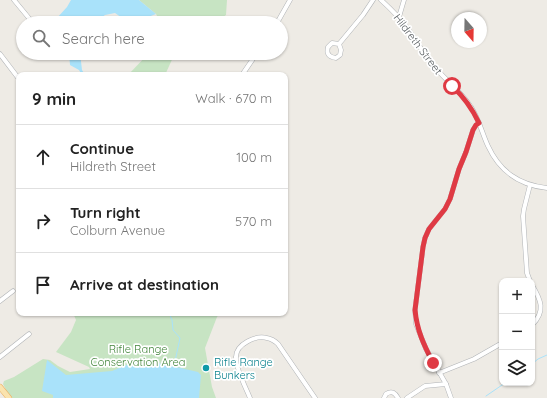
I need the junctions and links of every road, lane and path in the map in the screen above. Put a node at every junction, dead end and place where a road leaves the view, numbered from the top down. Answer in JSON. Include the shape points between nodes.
{"nodes":[{"id":1,"x":14,"y":0,"type":"edge"},
{"id":2,"x":290,"y":0,"type":"edge"},
{"id":3,"x":373,"y":0,"type":"edge"},
{"id":4,"x":381,"y":0,"type":"edge"},
{"id":5,"x":404,"y":0,"type":"edge"},
{"id":6,"x":27,"y":16,"type":"edge"},
{"id":7,"x":281,"y":16,"type":"edge"},
{"id":8,"x":399,"y":17,"type":"junction"},
{"id":9,"x":339,"y":44,"type":"dead end"},
{"id":10,"x":0,"y":54,"type":"edge"},
{"id":11,"x":252,"y":60,"type":"edge"},
{"id":12,"x":244,"y":72,"type":"edge"},
{"id":13,"x":16,"y":75,"type":"edge"},
{"id":14,"x":479,"y":123,"type":"junction"},
{"id":15,"x":530,"y":185,"type":"junction"},
{"id":16,"x":547,"y":188,"type":"edge"},
{"id":17,"x":529,"y":278,"type":"edge"},
{"id":18,"x":13,"y":290,"type":"dead end"},
{"id":19,"x":535,"y":290,"type":"edge"},
{"id":20,"x":0,"y":301,"type":"edge"},
{"id":21,"x":535,"y":321,"type":"edge"},
{"id":22,"x":29,"y":334,"type":"dead end"},
{"id":23,"x":499,"y":345,"type":"edge"},
{"id":24,"x":0,"y":357,"type":"edge"},
{"id":25,"x":439,"y":373,"type":"junction"},
{"id":26,"x":446,"y":384,"type":"junction"},
{"id":27,"x":0,"y":387,"type":"edge"},
{"id":28,"x":9,"y":398,"type":"edge"},
{"id":29,"x":250,"y":398,"type":"edge"},
{"id":30,"x":315,"y":398,"type":"edge"},
{"id":31,"x":384,"y":398,"type":"edge"},
{"id":32,"x":398,"y":398,"type":"edge"},
{"id":33,"x":407,"y":398,"type":"edge"},
{"id":34,"x":451,"y":398,"type":"edge"}],
"edges":[{"from":1,"to":6,"type":"street"},
{"from":2,"to":7,"type":"street"},
{"from":3,"to":9,"type":"street"},
{"from":4,"to":8,"type":"street","name":"Hildreth Street"},
{"from":5,"to":8,"type":"street"},
{"from":8,"to":14,"type":"street","name":"Hildreth Street","via":[[431,64],[466,99]]},
{"from":10,"to":13,"type":"street"},
{"from":11,"to":12,"type":"street"},
{"from":14,"to":15,"type":"street","name":"Hildreth Street","via":[[499,165],[516,179]]},
{"from":14,"to":25,"type":"street","via":[[473,130],[450,199],[429,229],[423,247],[415,310],[416,324]]},
{"from":15,"to":16,"type":"street","name":"Hildreth Street"},
{"from":15,"to":17,"type":"street","via":[[523,216]]},
{"from":18,"to":20,"type":"street"},
{"from":19,"to":21,"type":"street","via":[[541,304],[540,315]]},
{"from":22,"to":24,"type":"street"},
{"from":23,"to":25,"type":"street","via":[[474,359]]},
{"from":25,"to":26,"type":"street"},
{"from":26,"to":33,"type":"street","via":[[425,386]]},
{"from":26,"to":34,"type":"street"},
{"from":27,"to":28,"type":"main road"},
{"from":29,"to":30,"type":"street","via":[[236,364],[236,354],[247,342],[262,337],[278,344]]},
{"from":31,"to":32,"type":"street","via":[[390,392]]}]}
